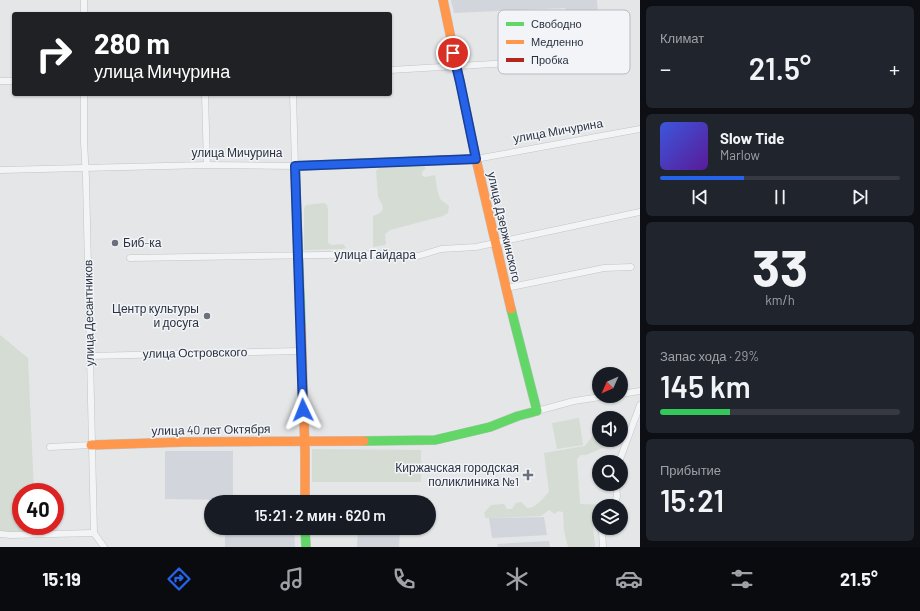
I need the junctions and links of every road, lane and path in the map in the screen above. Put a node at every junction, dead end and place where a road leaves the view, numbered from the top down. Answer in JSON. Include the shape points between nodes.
{"nodes":[{"id":1,"x":84,"y":0,"type":"edge"},
{"id":2,"x":443,"y":0,"type":"edge"},
{"id":3,"x":84,"y":12,"type":"edge"},
{"id":4,"x":498,"y":64,"type":"edge"},
{"id":5,"x":456,"y":67,"type":"junction"},
{"id":6,"x":392,"y":70,"type":"edge"},
{"id":7,"x":0,"y":81,"type":"edge"},
{"id":8,"x":12,"y":81,"type":"edge"},
{"id":9,"x":84,"y":96,"type":"edge"},
{"id":10,"x":205,"y":96,"type":"edge"},
{"id":11,"x":293,"y":96,"type":"edge"},
{"id":12,"x":640,"y":129,"type":"edge"},
{"id":13,"x":476,"y":159,"type":"junction"},
{"id":14,"x":207,"y":165,"type":"junction"},
{"id":15,"x":295,"y":166,"type":"junction"},
{"id":16,"x":86,"y":167,"type":"junction"},
{"id":17,"x":0,"y":170,"type":"edge"},
{"id":18,"x":640,"y":212,"type":"edge"},
{"id":19,"x":495,"y":242,"type":"junction"},
{"id":20,"x":298,"y":255,"type":"junction"},
{"id":21,"x":130,"y":258,"type":"dead end"},
{"id":22,"x":631,"y":267,"type":"dead end"},
{"id":23,"x":506,"y":288,"type":"junction"},
{"id":24,"x":300,"y":351,"type":"junction"},
{"id":25,"x":90,"y":356,"type":"junction"},
{"id":26,"x":640,"y":391,"type":"edge"},
{"id":27,"x":628,"y":393,"type":"edge"},
{"id":28,"x":592,"y":398,"type":"edge"},
{"id":29,"x":640,"y":405,"type":"edge"},
{"id":30,"x":537,"y":411,"type":"junction"},
{"id":31,"x":304,"y":441,"type":"junction"},
{"id":32,"x":91,"y":444,"type":"junction"},
{"id":33,"x":50,"y":447,"type":"dead end"},
{"id":34,"x":622,"y":455,"type":"edge"},
{"id":35,"x":305,"y":495,"type":"edge"},
{"id":36,"x":94,"y":533,"type":"junction"},
{"id":37,"x":0,"y":534,"type":"edge"},
{"id":38,"x":305,"y":535,"type":"edge"},
{"id":39,"x":602,"y":535,"type":"edge"},
{"id":40,"x":104,"y":547,"type":"edge"},
{"id":41,"x":306,"y":547,"type":"edge"},
{"id":42,"x":603,"y":547,"type":"edge"}],
"edges":[{"from":1,"to":3,"type":"street"},
{"from":2,"to":5,"type":"street","name":"улица Дзержинского"},
{"from":4,"to":5,"type":"street"},
{"from":5,"to":6,"type":"street"},
{"from":5,"to":13,"type":"street","name":"улица Дзержинского"},
{"from":7,"to":8,"type":"street"},
{"from":9,"to":16,"type":"street","name":"улица Десантников"},
{"from":10,"to":14,"type":"street"},
{"from":11,"to":15,"type":"street"},
{"from":12,"to":13,"type":"street","name":"улица Мичурина"},
{"from":13,"to":15,"type":"street","name":"улица Мичурина"},
{"from":13,"to":19,"type":"street","name":"улица Дзержинского"},
{"from":14,"to":15,"type":"street","name":"улица Мичурина"},
{"from":14,"to":16,"type":"street","name":"улица Мичурина"},
{"from":15,"to":20,"type":"street"},
{"from":16,"to":17,"type":"street","name":"улица Мичурина"},
{"from":16,"to":25,"type":"street","name":"улица Десантников"},
{"from":18,"to":19,"type":"street","name":"улица Гайдара"},
{"from":19,"to":20,"type":"street","name":"улица Гайдара","via":[[476,247],[441,249],[418,256]]},
{"from":19,"to":23,"type":"street","name":"улица Дзержинского"},
{"from":20,"to":21,"type":"street","name":"улица Гайдара"},
{"from":20,"to":24,"type":"street"},
{"from":22,"to":23,"type":"street","via":[[604,268]]},
{"from":23,"to":30,"type":"street","name":"улица Дзержинского"},
{"from":24,"to":25,"type":"street","name":"улица Островского"},
{"from":24,"to":31,"type":"street"},
{"from":25,"to":32,"type":"street","name":"улица Десантников"},
{"from":26,"to":27,"type":"street"},
{"from":28,"to":30,"type":"street","name":"улица 40 лет Октября"},
{"from":29,"to":34,"type":"street"},
{"from":30,"to":31,"type":"street","name":"улица 40 лет Октября","via":[[490,427],[435,440]]},
{"from":31,"to":32,"type":"street","name":"улица 40 лет Октября"},
{"from":31,"to":35,"type":"street"},
{"from":32,"to":33,"type":"street","name":"улица 40 лет Октября"},
{"from":32,"to":36,"type":"street","name":"улица Десантников"},
{"from":36,"to":37,"type":"street"},
{"from":36,"to":40,"type":"street"},
{"from":38,"to":41,"type":"street"},
{"from":39,"to":42,"type":"street"}]}
